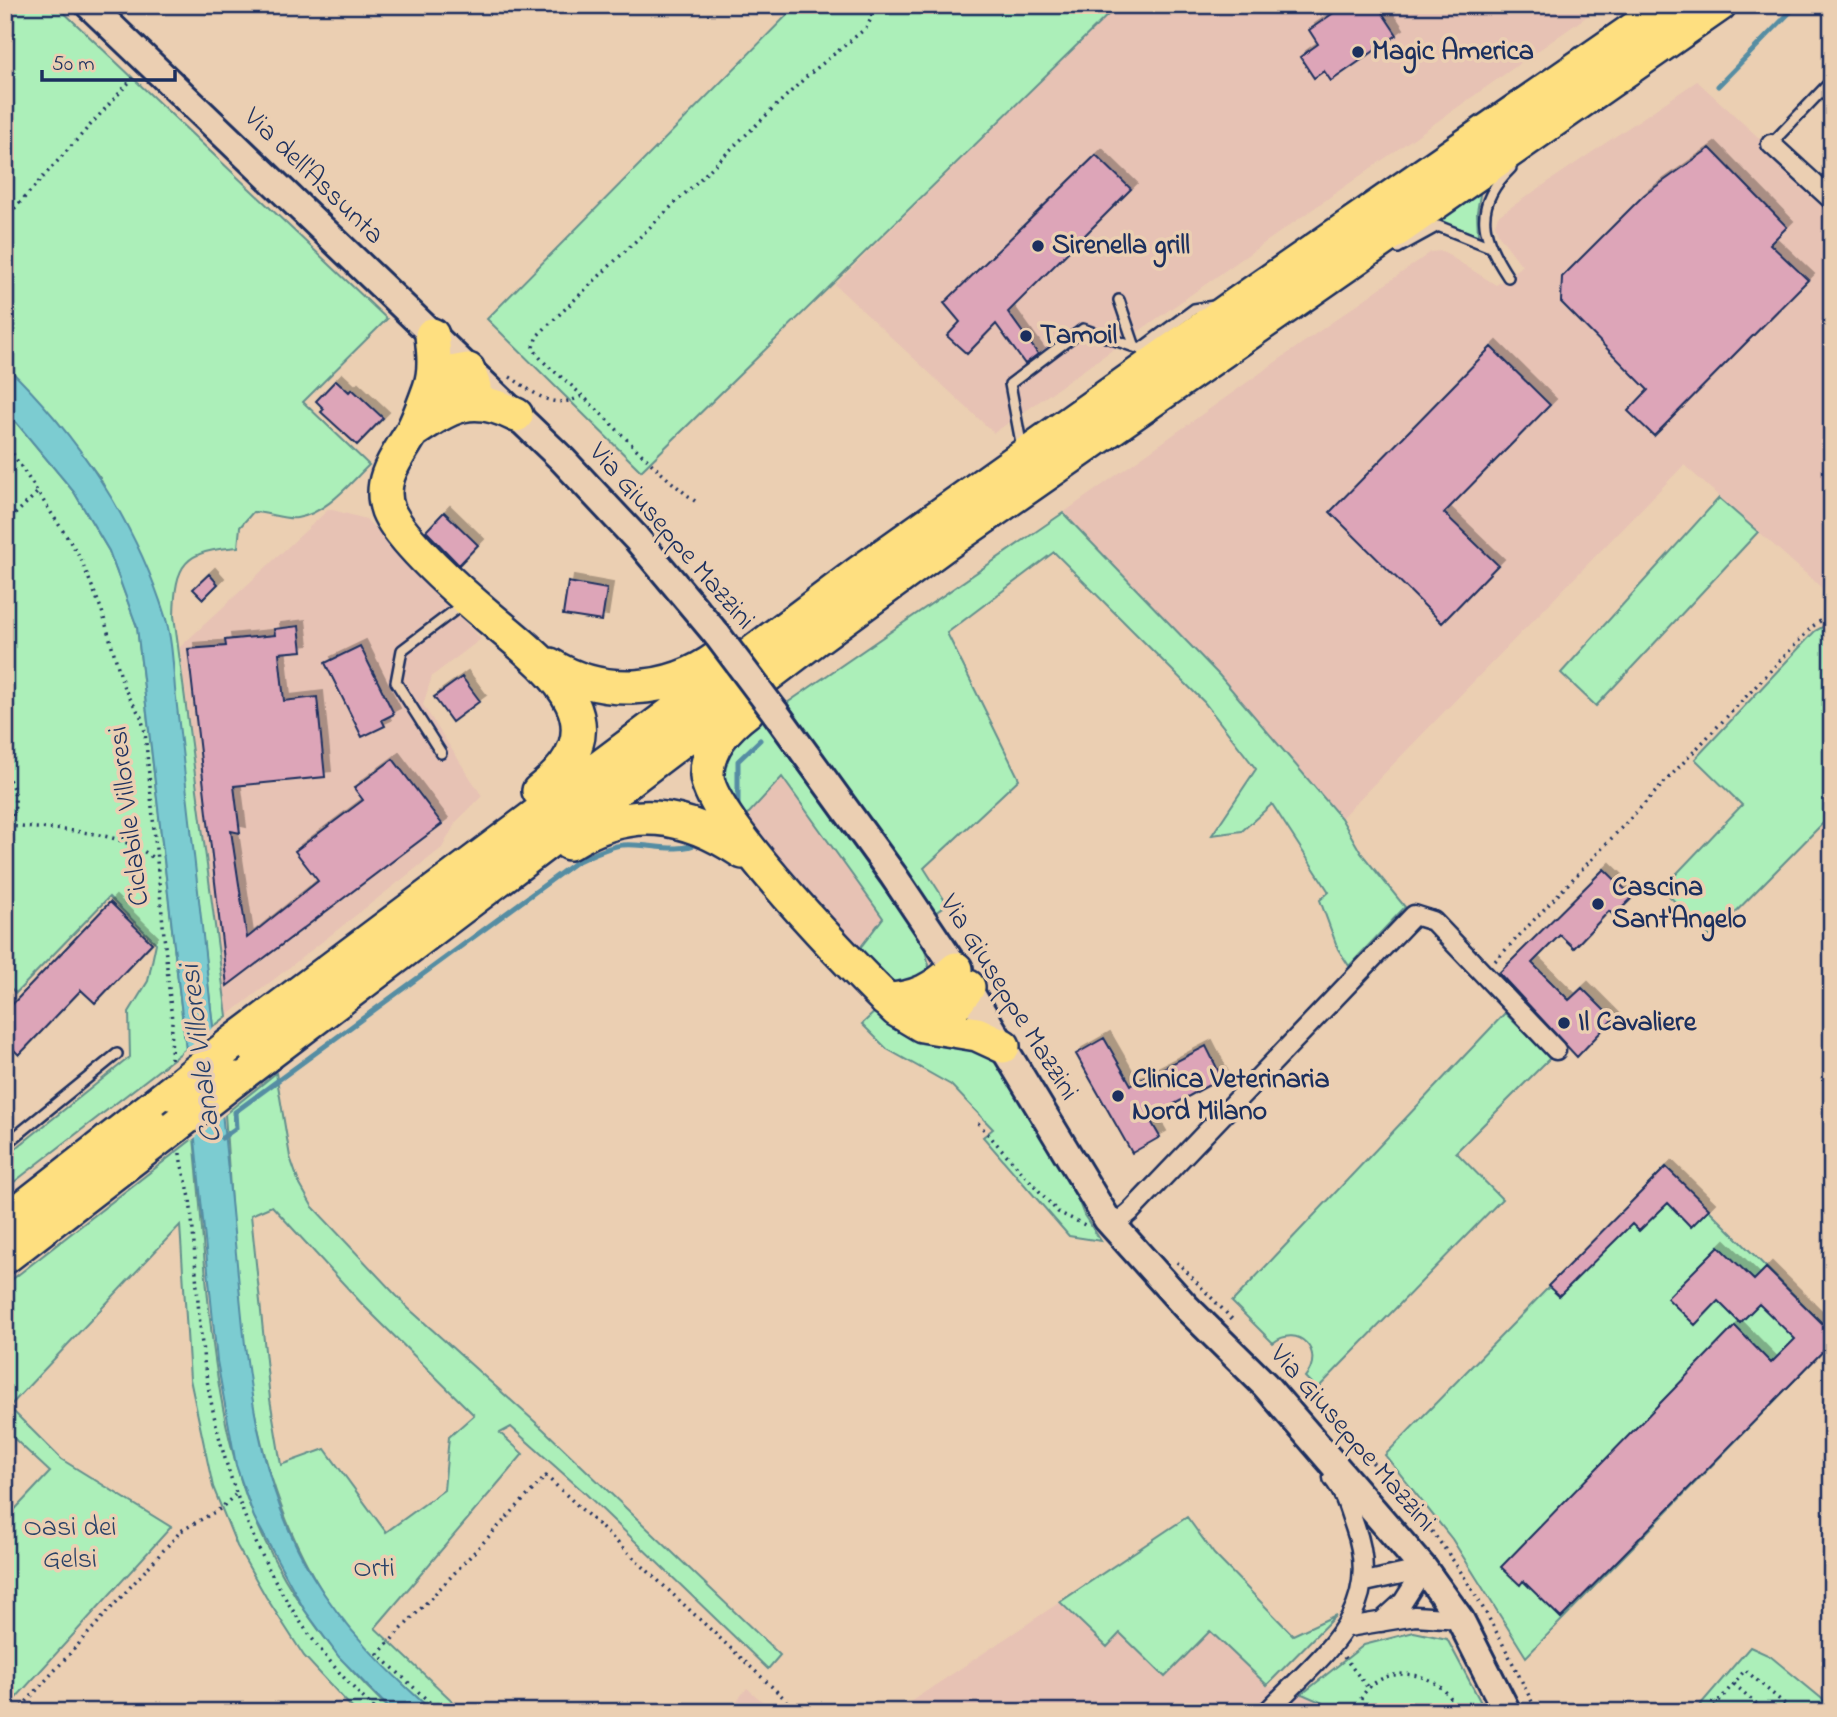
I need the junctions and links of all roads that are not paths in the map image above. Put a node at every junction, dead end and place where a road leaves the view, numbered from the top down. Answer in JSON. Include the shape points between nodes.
{"nodes":[{"id":1,"x":89,"y":5,"type":"edge"},
{"id":2,"x":1669,"y":5,"type":"edge"},
{"id":3,"x":1719,"y":5,"type":"edge"},
{"id":4,"x":1832,"y":80,"type":"edge"},
{"id":5,"x":1771,"y":144,"type":"joint"},
{"id":6,"x":1520,"y":159,"type":"dead end"},
{"id":7,"x":1832,"y":200,"type":"edge"},
{"id":8,"x":1488,"y":246,"type":"junction"},
{"id":9,"x":1371,"y":258,"type":"junction"},
{"id":10,"x":1508,"y":277,"type":"dead end"},
{"id":11,"x":1119,"y":300,"type":"dead end"},
{"id":12,"x":1240,"y":302,"type":"junction"},
{"id":13,"x":432,"y":335,"type":"junction"},
{"id":14,"x":1135,"y":347,"type":"junction"},
{"id":15,"x":431,"y":386,"type":"junction"},
{"id":16,"x":471,"y":386,"type":"junction"},
{"id":17,"x":516,"y":415,"type":"joint"},
{"id":18,"x":412,"y":432,"type":"junction"},
{"id":19,"x":1024,"y":456,"type":"junction"},
{"id":20,"x":859,"y":573,"type":"junction"},
{"id":21,"x":470,"y":599,"type":"junction"},
{"id":22,"x":814,"y":640,"type":"junction"},
{"id":23,"x":535,"y":656,"type":"junction"},
{"id":24,"x":441,"y":752,"type":"dead end"},
{"id":25,"x":760,"y":863,"type":"junction"},
{"id":26,"x":467,"y":883,"type":"junction"},
{"id":27,"x":962,"y":978,"type":"junction"},
{"id":28,"x":886,"y":1000,"type":"junction"},
{"id":29,"x":922,"y":1025,"type":"junction"},
{"id":30,"x":1003,"y":1046,"type":"junction"},
{"id":31,"x":1556,"y":1050,"type":"dead end"},
{"id":32,"x":117,"y":1054,"type":"dead end"},
{"id":33,"x":170,"y":1093,"type":"junction"},
{"id":34,"x":5,"y":1145,"type":"edge"},
{"id":35,"x":5,"y":1205,"type":"edge"},
{"id":36,"x":5,"y":1222,"type":"edge"},
{"id":37,"x":1113,"y":1226,"type":"junction"},
{"id":38,"x":5,"y":1257,"type":"edge"},
{"id":39,"x":1265,"y":1385,"type":"junction"},
{"id":40,"x":1424,"y":1569,"type":"junction"},
{"id":41,"x":1365,"y":1582,"type":"junction"},
{"id":42,"x":1460,"y":1619,"type":"junction"},
{"id":43,"x":1378,"y":1624,"type":"junction"},
{"id":44,"x":1348,"y":1628,"type":"junction"},
{"id":45,"x":1267,"y":1712,"type":"edge"},
{"id":46,"x":1507,"y":1712,"type":"edge"}],
"edges":[{"from":1,"to":13,"type":"street","name":"Via dell'Assunta"},
{"from":2,"to":12,"type":"highway"},
{"from":3,"to":9,"type":"highway"},
{"from":4,"to":5,"type":"lane"},
{"from":5,"to":7,"type":"street"},
{"from":6,"to":8,"type":"lane","via":[[1493,186],[1483,219]]},
{"from":8,"to":9,"type":"lane","via":[[1438,226]]},
{"from":8,"to":10,"type":"lane"},
{"from":9,"to":22,"type":"highway"},
{"from":11,"to":14,"type":"lane"},
{"from":12,"to":14,"type":"lane","via":[[1194,310],[1140,349]]},
{"from":12,"to":19,"type":"highway"},
{"from":13,"to":15,"type":"highway","via":[[435,363]]},
{"from":13,"to":16,"type":"street"},
{"from":14,"to":19,"type":"lane","via":[[1083,330],[1010,384]]},
{"from":15,"to":16,"type":"highway","via":[[451,373]]},
{"from":15,"to":18,"type":"highway"},
{"from":16,"to":17,"type":"highway","via":[[483,401]]},
{"from":16,"to":18,"type":"highway"},
{"from":17,"to":27,"type":"street","name":"Via Giuseppe Mazzini","bridge":true,"via":[[636,538],[718,636],[872,844]]},
{"from":18,"to":21,"type":"highway","via":[[386,477],[388,510],[404,533]]},
{"from":19,"to":20,"type":"highway"},
{"from":20,"to":23,"type":"highway","via":[[782,612],[713,662],[671,680],[604,687],[566,675]]},
{"from":20,"to":26,"type":"highway"},
{"from":21,"to":23,"type":"highway"},
{"from":21,"to":24,"type":"lane","via":[[402,650],[396,682]]},
{"from":22,"to":25,"type":"highway","via":[[813,660],[733,721],[709,762],[707,776],[714,800]]},
{"from":22,"to":26,"type":"highway"},
{"from":23,"to":26,"type":"highway","via":[[567,691],[579,726],[578,742],[563,768],[480,839]]},
{"from":25,"to":26,"type":"highway","via":[[697,826],[641,817],[596,828],[503,890]]},
{"from":25,"to":28,"type":"highway"},
{"from":26,"to":33,"type":"highway","bridge":true,"via":[[230,1045]]},
{"from":26,"to":38,"type":"highway","bridge":true,"via":[[235,1079]]},
{"from":27,"to":28,"type":"highway","via":[[917,997]]},
{"from":27,"to":29,"type":"highway","via":[[949,1012]]},
{"from":27,"to":30,"type":"street","name":"Via Giuseppe Mazzini"},
{"from":28,"to":29,"type":"highway"},
{"from":29,"to":30,"type":"highway","via":[[977,1034]]},
{"from":30,"to":37,"type":"street","name":"Via Giuseppe Mazzini"},
{"from":31,"to":37,"type":"street","via":[[1433,922],[1414,915]]},
{"from":32,"to":34,"type":"lane"},
{"from":33,"to":35,"type":"highway"},
{"from":33,"to":36,"type":"highway"},
{"from":37,"to":39,"type":"street","name":"Via Giuseppe Mazzini"},
{"from":39,"to":40,"type":"street","name":"Via Giuseppe Mazzini"},
{"from":39,"to":41,"type":"street","via":[[1341,1488],[1359,1538]]},
{"from":40,"to":41,"type":"street"},
{"from":40,"to":42,"type":"street","name":"Via Giuseppe Mazzini"},
{"from":40,"to":43,"type":"street","via":[[1403,1602]]},
{"from":41,"to":44,"type":"street"},
{"from":42,"to":43,"type":"street","via":[[1415,1616]]},
{"from":42,"to":46,"type":"street","name":"Via Giuseppe Mazzini"},
{"from":43,"to":44,"type":"street"},
{"from":44,"to":45,"type":"street"}]}
